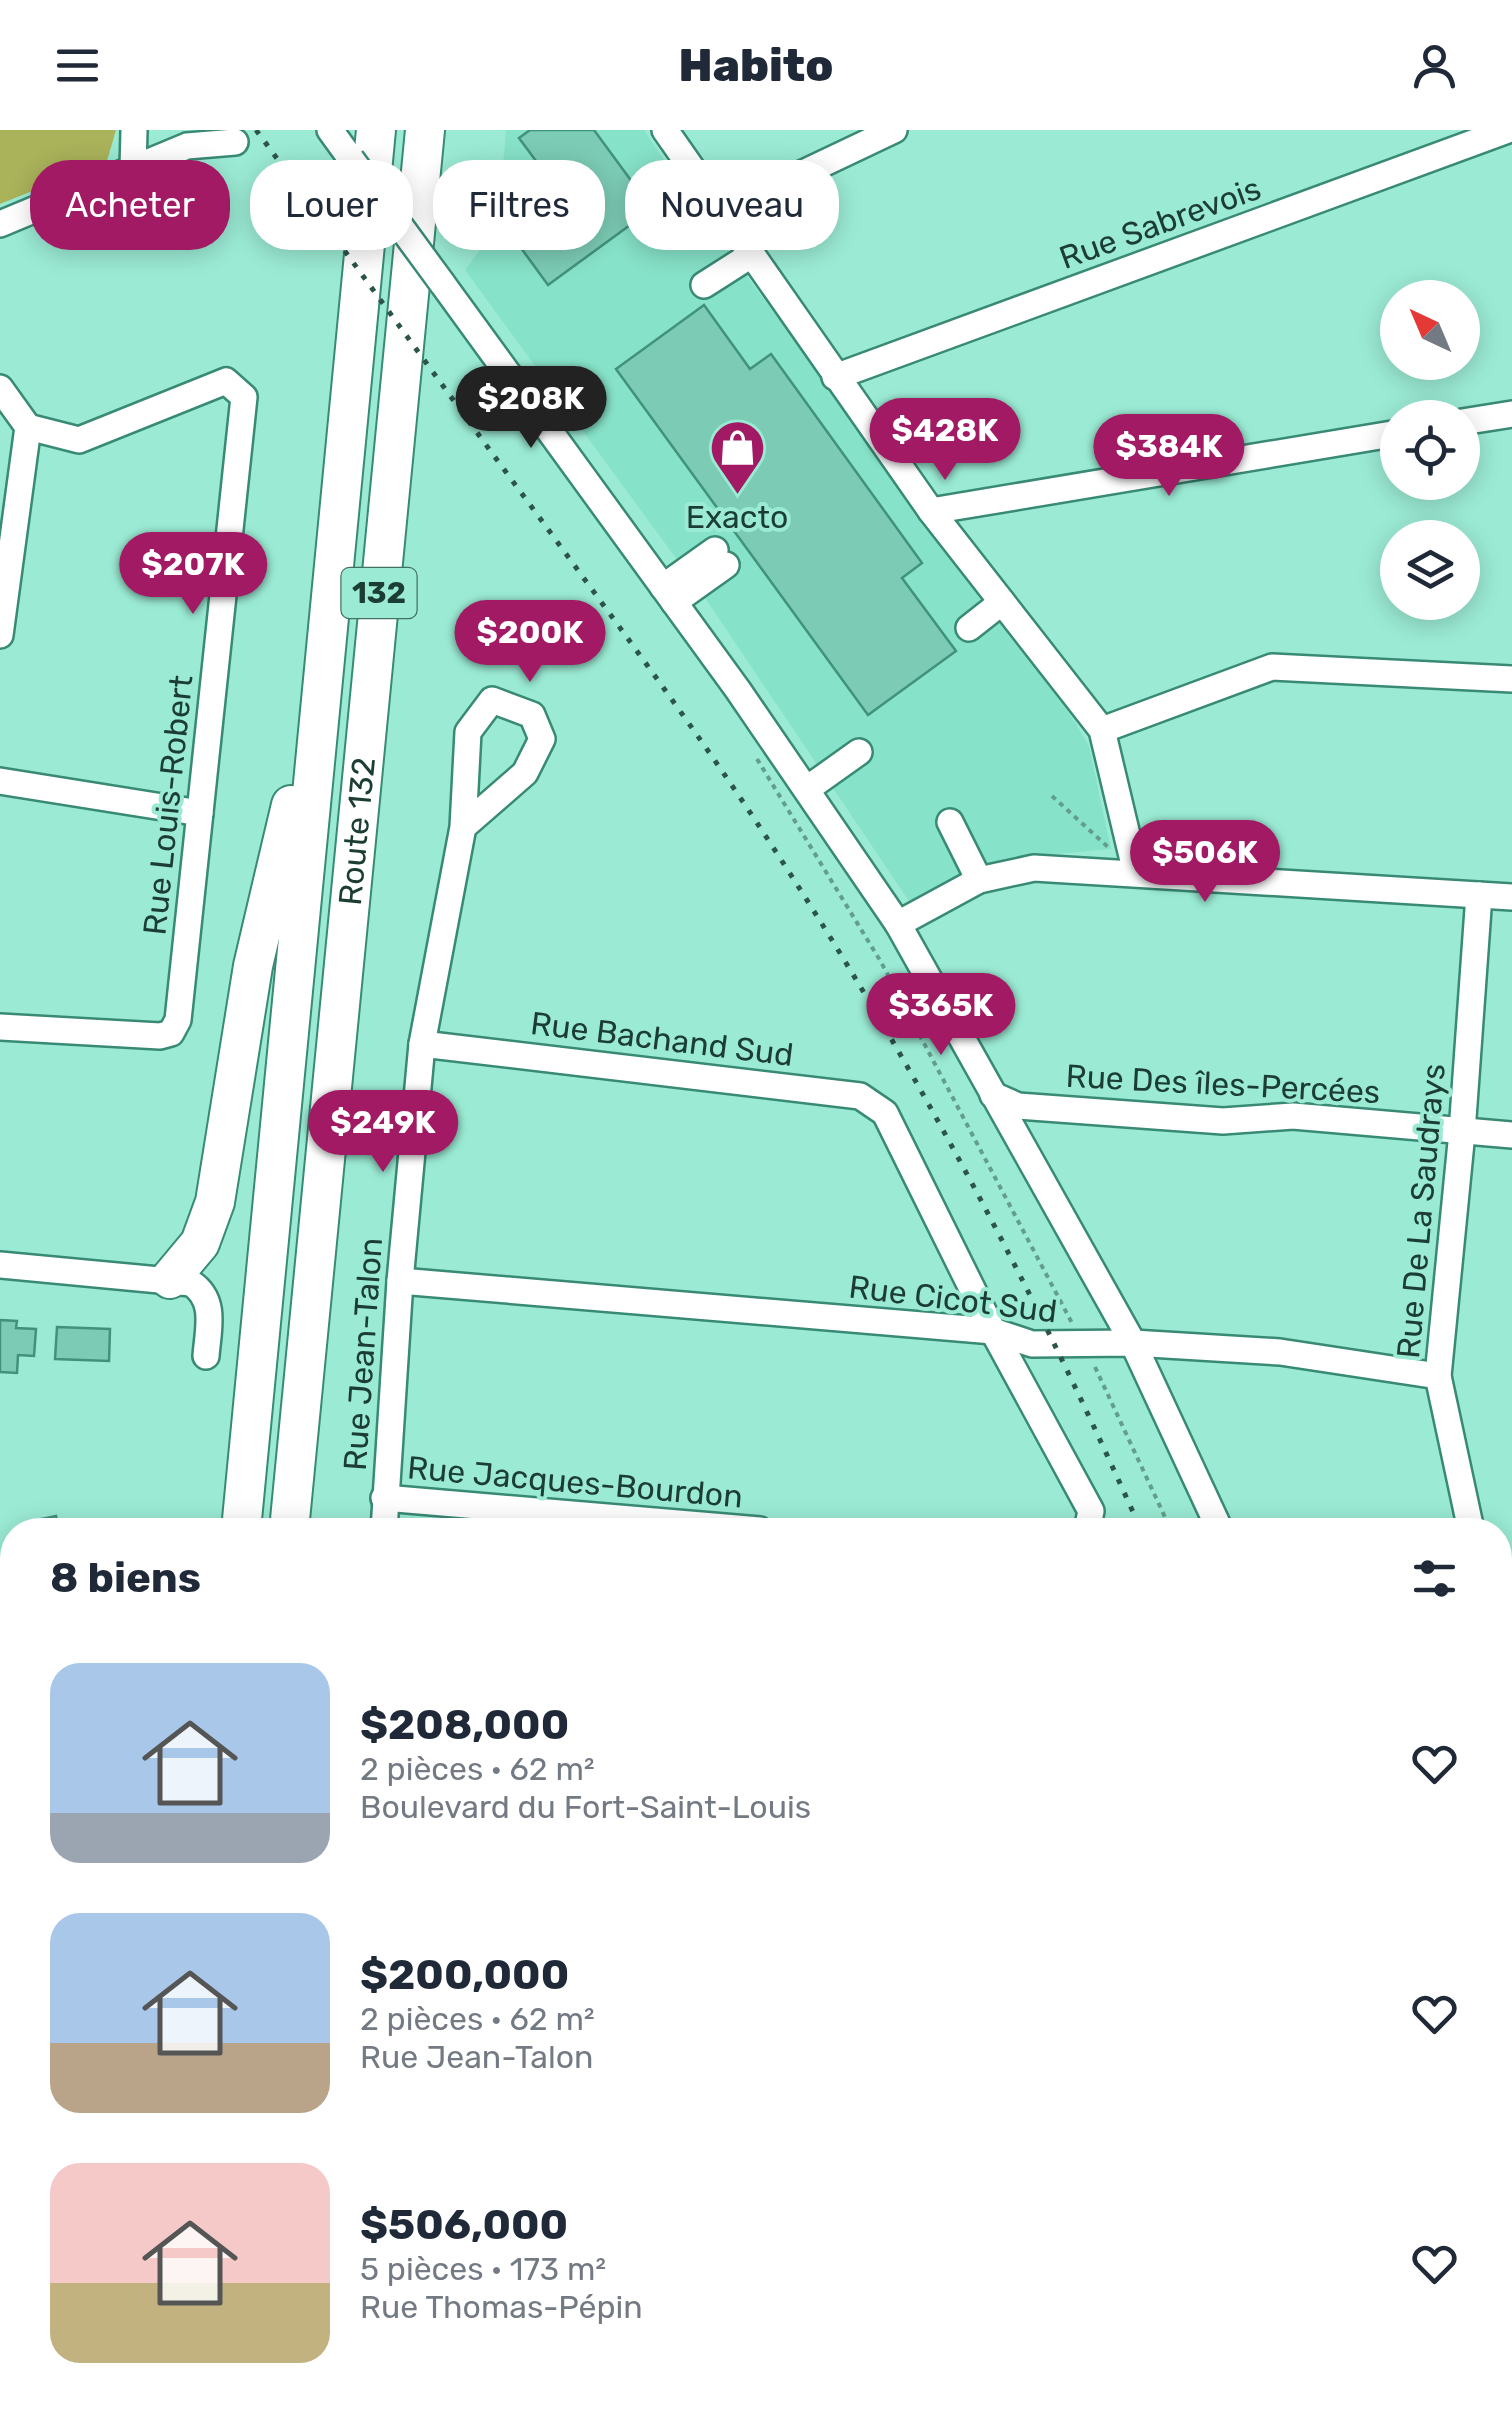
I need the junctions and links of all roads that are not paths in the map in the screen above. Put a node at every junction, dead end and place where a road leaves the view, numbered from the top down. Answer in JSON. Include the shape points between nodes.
{"nodes":[{"id":1,"x":134,"y":130,"type":"edge"},
{"id":2,"x":376,"y":130,"type":"edge"},
{"id":3,"x":425,"y":130,"type":"edge"},
{"id":4,"x":665,"y":130,"type":"edge"},
{"id":5,"x":894,"y":130,"type":"edge"},
{"id":6,"x":1508,"y":130,"type":"edge"},
{"id":7,"x":334,"y":135,"type":"edge"},
{"id":8,"x":188,"y":138,"type":"edge"},
{"id":9,"x":235,"y":142,"type":"dead end"},
{"id":10,"x":133,"y":160,"type":"edge"},
{"id":11,"x":148,"y":160,"type":"edge"},
{"id":12,"x":685,"y":160,"type":"edge"},
{"id":13,"x":831,"y":160,"type":"edge"},
{"id":14,"x":30,"y":211,"type":"edge"},
{"id":15,"x":0,"y":224,"type":"edge"},
{"id":16,"x":748,"y":250,"type":"edge"},
{"id":17,"x":751,"y":255,"type":"junction"},
{"id":18,"x":704,"y":285,"type":"dead end"},
{"id":19,"x":835,"y":378,"type":"junction"},
{"id":20,"x":0,"y":388,"type":"edge"},
{"id":21,"x":1512,"y":414,"type":"edge"},
{"id":22,"x":1480,"y":419,"type":"edge"},
{"id":23,"x":28,"y":428,"type":"junction"},
{"id":24,"x":1380,"y":436,"type":"edge"},
{"id":25,"x":931,"y":511,"type":"junction"},
{"id":26,"x":721,"y":557,"type":"dead end"},
{"id":27,"x":669,"y":594,"type":"junction"},
{"id":28,"x":1002,"y":602,"type":"junction"},
{"id":29,"x":969,"y":628,"type":"dead end"},
{"id":30,"x":0,"y":635,"type":"edge"},
{"id":31,"x":324,"y":662,"type":"junction"},
{"id":32,"x":1512,"y":678,"type":"edge"},
{"id":33,"x":1102,"y":730,"type":"junction"},
{"id":34,"x":859,"y":752,"type":"dead end"},
{"id":35,"x":0,"y":780,"type":"edge"},
{"id":36,"x":806,"y":789,"type":"junction"},
{"id":37,"x":200,"y":813,"type":"junction"},
{"id":38,"x":950,"y":822,"type":"dead end"},
{"id":39,"x":462,"y":827,"type":"junction"},
{"id":40,"x":1136,"y":873,"type":"junction"},
{"id":41,"x":979,"y":880,"type":"junction"},
{"id":42,"x":1479,"y":895,"type":"junction"},
{"id":43,"x":1512,"y":897,"type":"edge"},
{"id":44,"x":898,"y":924,"type":"junction"},
{"id":45,"x":0,"y":1027,"type":"edge"},
{"id":46,"x":422,"y":1044,"type":"junction"},
{"id":47,"x":993,"y":1095,"type":"junction"},
{"id":48,"x":1462,"y":1132,"type":"junction"},
{"id":49,"x":1512,"y":1135,"type":"edge"},
{"id":50,"x":0,"y":1265,"type":"edge"},
{"id":51,"x":170,"y":1279,"type":"junction"},
{"id":52,"x":400,"y":1281,"type":"junction"},
{"id":53,"x":994,"y":1331,"type":"junction"},
{"id":54,"x":1133,"y":1343,"type":"junction"},
{"id":55,"x":206,"y":1356,"type":"dead end"},
{"id":56,"x":1438,"y":1376,"type":"junction"},
{"id":57,"x":384,"y":1498,"type":"junction"},
{"id":58,"x":242,"y":1518,"type":"edge"},
{"id":59,"x":292,"y":1518,"type":"edge"},
{"id":60,"x":384,"y":1518,"type":"edge"},
{"id":61,"x":619,"y":1518,"type":"edge"},
{"id":62,"x":1090,"y":1518,"type":"edge"},
{"id":63,"x":1214,"y":1518,"type":"edge"},
{"id":64,"x":1468,"y":1518,"type":"edge"}],
"edges":[{"from":1,"to":10,"type":"street"},
{"from":2,"to":31,"type":"highway","name":"Route 132","number":"132"},
{"from":3,"to":59,"type":"highway","name":"Route 132","number":"132"},
{"from":4,"to":12,"type":"street"},
{"from":5,"to":13,"type":"street"},
{"from":6,"to":19,"type":"street","name":"Rue Sabrevois"},
{"from":7,"to":27,"type":"street","bridge":true},
{"from":8,"to":9,"type":"street"},
{"from":8,"to":11,"type":"street"},
{"from":14,"to":15,"type":"street"},
{"from":16,"to":17,"type":"street"},
{"from":17,"to":18,"type":"street"},
{"from":17,"to":19,"type":"street"},
{"from":19,"to":25,"type":"street"},
{"from":20,"to":23,"type":"street"},
{"from":21,"to":22,"type":"street"},
{"from":23,"to":30,"type":"street"},
{"from":23,"to":37,"type":"street","name":"Rue Louis-Robert","via":[[79,440],[226,381],[244,398]]},
{"from":24,"to":25,"type":"street"},
{"from":25,"to":28,"type":"street"},
{"from":26,"to":27,"type":"street"},
{"from":27,"to":36,"type":"street"},
{"from":28,"to":29,"type":"street"},
{"from":28,"to":33,"type":"street"},
{"from":31,"to":51,"type":"highway","via":[[253,966],[215,1202],[200,1243]]},
{"from":31,"to":58,"type":"highway","name":"Route 132","number":"132"},
{"from":32,"to":33,"type":"street","via":[[1272,667]]},
{"from":33,"to":40,"type":"street"},
{"from":34,"to":36,"type":"street"},
{"from":35,"to":37,"type":"street"},
{"from":36,"to":44,"type":"street"},
{"from":37,"to":45,"type":"street","name":"Rue Louis-Robert","via":[[178,1020],[171,1033]]},
{"from":38,"to":41,"type":"street"},
{"from":39,"to":39,"type":"street","name":"Rue Jean-Talon","via":[[525,773],[542,739],[532,715],[492,700],[468,732]]},
{"from":39,"to":46,"type":"street","name":"Rue Jean-Talon"},
{"from":40,"to":41,"type":"street","via":[[1034,868]]},
{"from":40,"to":42,"type":"street"},
{"from":41,"to":44,"type":"street"},
{"from":42,"to":43,"type":"street"},
{"from":42,"to":48,"type":"street","name":"Rue De La Saudrays"},
{"from":44,"to":47,"type":"street"},
{"from":46,"to":52,"type":"street","name":"Rue Jean-Talon"},
{"from":46,"to":53,"type":"street","name":"Rue Bachand Sud","via":[[860,1096],[885,1114]]},
{"from":47,"to":48,"type":"street","name":"Rue Des îles-Percées","via":[[1037,1108],[1223,1122],[1293,1116]]},
{"from":47,"to":54,"type":"street"},
{"from":48,"to":49,"type":"street","name":"Rue Des îles-Percées"},
{"from":48,"to":56,"type":"street","name":"Rue De La Saudrays"},
{"from":50,"to":51,"type":"street"},
{"from":51,"to":55,"type":"street","via":[[190,1283],[205,1296]]},
{"from":52,"to":53,"type":"street","name":"Rue Cicot Sud"},
{"from":52,"to":57,"type":"street","name":"Rue Jean-Talon"},
{"from":53,"to":54,"type":"street","name":"Rue Cicot Sud","via":[[1032,1344]]},
{"from":53,"to":62,"type":"street"},
{"from":54,"to":56,"type":"street","name":"Rue Cicot Sud","via":[[1280,1352]]},
{"from":54,"to":63,"type":"street"},
{"from":56,"to":64,"type":"street","name":"Rue De La Saudrays"},
{"from":57,"to":60,"type":"street","name":"Rue Jean-Talon"},
{"from":57,"to":61,"type":"street","name":"Rue Jacques-Bourdon"}]}
